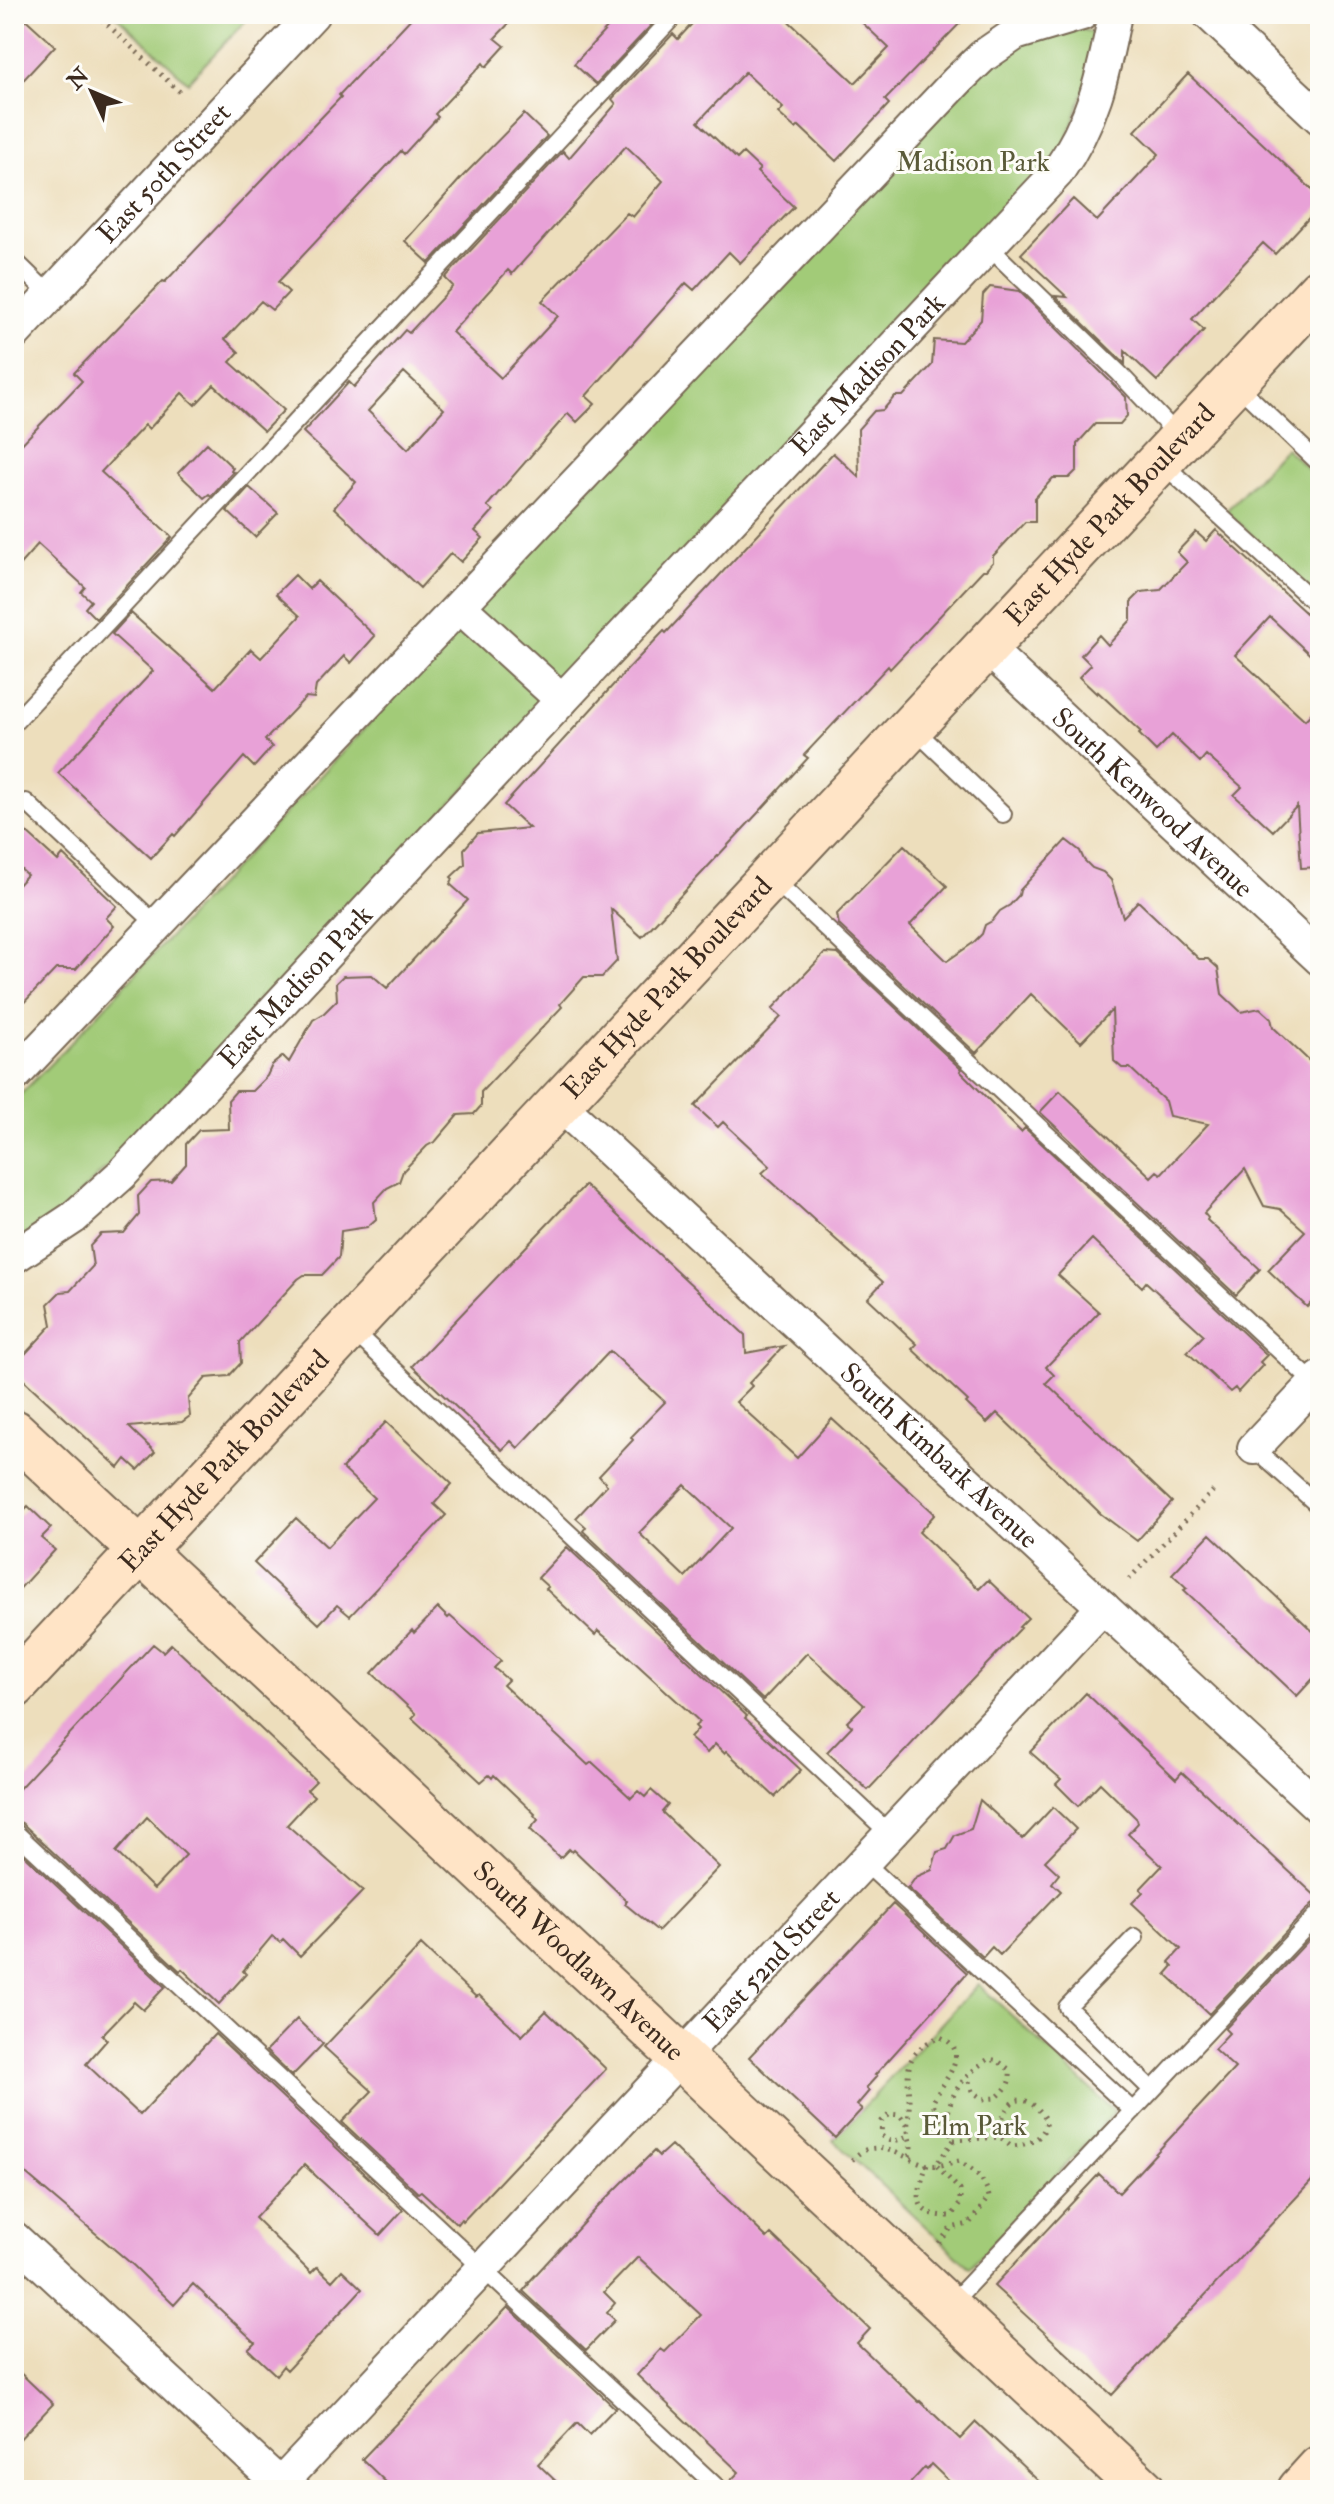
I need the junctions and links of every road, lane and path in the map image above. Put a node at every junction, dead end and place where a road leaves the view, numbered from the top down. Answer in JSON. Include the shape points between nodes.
{"nodes":[{"id":1,"x":96,"y":14,"type":"edge"},
{"id":2,"x":313,"y":14,"type":"edge"},
{"id":3,"x":676,"y":14,"type":"edge"},
{"id":4,"x":1082,"y":14,"type":"edge"},
{"id":5,"x":1115,"y":14,"type":"edge"},
{"id":6,"x":1209,"y":14,"type":"edge"},
{"id":7,"x":183,"y":95,"type":"dead end"},
{"id":8,"x":1320,"y":118,"type":"edge"},
{"id":9,"x":988,"y":246,"type":"junction"},
{"id":10,"x":14,"y":260,"type":"edge"},
{"id":11,"x":1320,"y":290,"type":"edge"},
{"id":12,"x":50,"y":295,"type":"junction"},
{"id":13,"x":14,"y":334,"type":"edge"},
{"id":14,"x":1234,"y":382,"type":"junction"},
{"id":15,"x":1170,"y":450,"type":"junction"},
{"id":16,"x":1320,"y":464,"type":"edge"},
{"id":17,"x":460,"y":607,"type":"junction"},
{"id":18,"x":1320,"y":607,"type":"edge"},
{"id":19,"x":986,"y":647,"type":"junction"},
{"id":20,"x":562,"y":700,"type":"junction"},
{"id":21,"x":14,"y":723,"type":"edge"},
{"id":22,"x":911,"y":727,"type":"junction"},
{"id":23,"x":26,"y":802,"type":"dead end"},
{"id":24,"x":1003,"y":814,"type":"dead end"},
{"id":25,"x":771,"y":877,"type":"junction"},
{"id":26,"x":158,"y":926,"type":"junction"},
{"id":27,"x":1320,"y":959,"type":"edge"},
{"id":28,"x":14,"y":1076,"type":"edge"},
{"id":29,"x":559,"y":1104,"type":"junction"},
{"id":30,"x":14,"y":1257,"type":"edge"},
{"id":31,"x":350,"y":1327,"type":"junction"},
{"id":32,"x":1317,"y":1381,"type":"edge"},
{"id":33,"x":14,"y":1432,"type":"edge"},
{"id":34,"x":1254,"y":1448,"type":"joint"},
{"id":35,"x":1213,"y":1491,"type":"dead end"},
{"id":36,"x":1320,"y":1507,"type":"edge"},
{"id":37,"x":140,"y":1552,"type":"junction"},
{"id":38,"x":1129,"y":1579,"type":"dead end"},
{"id":39,"x":1103,"y":1607,"type":"junction"},
{"id":40,"x":14,"y":1686,"type":"edge"},
{"id":41,"x":1320,"y":1808,"type":"edge"},
{"id":42,"x":14,"y":1831,"type":"edge"},
{"id":43,"x":890,"y":1834,"type":"junction"},
{"id":44,"x":864,"y":1862,"type":"junction"},
{"id":45,"x":1320,"y":1912,"type":"edge"},
{"id":46,"x":1135,"y":1937,"type":"dead end"},
{"id":47,"x":680,"y":2058,"type":"junction"},
{"id":48,"x":968,"y":2078,"type":"junction"},
{"id":49,"x":1152,"y":2090,"type":"junction"},
{"id":50,"x":1133,"y":2111,"type":"junction"},
{"id":51,"x":908,"y":2126,"type":"junction"},
{"id":52,"x":947,"y":2126,"type":"junction"},
{"id":53,"x":909,"y":2136,"type":"junction"},
{"id":54,"x":1000,"y":2137,"type":"junction"},
{"id":55,"x":954,"y":2140,"type":"junction"},
{"id":56,"x":909,"y":2156,"type":"junction"},
{"id":57,"x":852,"y":2160,"type":"dead end"},
{"id":58,"x":927,"y":2164,"type":"junction"},
{"id":59,"x":936,"y":2165,"type":"junction"},
{"id":60,"x":951,"y":2216,"type":"junction"},
{"id":61,"x":951,"y":2228,"type":"junction"},
{"id":62,"x":14,"y":2238,"type":"edge"},
{"id":63,"x":939,"y":2243,"type":"dead end"},
{"id":64,"x":482,"y":2269,"type":"junction"},
{"id":65,"x":947,"y":2307,"type":"junction"},
{"id":66,"x":1320,"y":2468,"type":"edge"},
{"id":67,"x":281,"y":2488,"type":"edge"},
{"id":68,"x":720,"y":2490,"type":"edge"},
{"id":69,"x":1143,"y":2490,"type":"edge"},
{"id":70,"x":1300,"y":2490,"type":"edge"}],
"edges":[{"from":1,"to":7,"type":"path"},
{"from":2,"to":12,"type":"street","name":"East 50th Street"},
{"from":3,"to":21,"type":"lane"},
{"from":4,"to":17,"type":"street","via":[[1015,34],[983,56]]},
{"from":5,"to":9,"type":"street","name":"East Madison Park","via":[[1094,107],[1075,148]]},
{"from":6,"to":8,"type":"street"},
{"from":9,"to":15,"type":"lane","via":[[1119,373]]},
{"from":9,"to":20,"type":"street","name":"East Madison Park"},
{"from":10,"to":12,"type":"lane"},
{"from":11,"to":14,"type":"main road","name":"East Hyde Park Boulevard"},
{"from":12,"to":13,"type":"street","name":"East 50th Street"},
{"from":14,"to":15,"type":"main road","name":"East Hyde Park Boulevard"},
{"from":14,"to":16,"type":"lane"},
{"from":15,"to":18,"type":"lane"},
{"from":15,"to":19,"type":"main road","name":"East Hyde Park Boulevard"},
{"from":17,"to":20,"type":"street"},
{"from":17,"to":26,"type":"street"},
{"from":19,"to":22,"type":"main road","name":"East Hyde Park Boulevard"},
{"from":19,"to":27,"type":"street","name":"South Kenwood Avenue"},
{"from":20,"to":30,"type":"street","name":"East Madison Park","via":[[122,1174],[73,1218]]},
{"from":22,"to":24,"type":"lane"},
{"from":22,"to":25,"type":"main road","name":"East Hyde Park Boulevard"},
{"from":23,"to":26,"type":"lane"},
{"from":25,"to":29,"type":"main road","name":"East Hyde Park Boulevard"},
{"from":25,"to":32,"type":"lane"},
{"from":26,"to":28,"type":"street"},
{"from":29,"to":31,"type":"main road","name":"East Hyde Park Boulevard"},
{"from":29,"to":39,"type":"street","name":"South Kimbark Avenue"},
{"from":31,"to":37,"type":"main road","name":"East Hyde Park Boulevard"},
{"from":31,"to":43,"type":"lane"},
{"from":32,"to":34,"type":"street"},
{"from":33,"to":37,"type":"main road","name":"South Woodlawn Avenue"},
{"from":34,"to":36,"type":"lane"},
{"from":35,"to":38,"type":"path"},
{"from":37,"to":40,"type":"main road","name":"East Hyde Park Boulevard"},
{"from":37,"to":47,"type":"main road","name":"South Woodlawn Avenue"},
{"from":39,"to":41,"type":"street","name":"South Kimbark Avenue"},
{"from":39,"to":43,"type":"street","name":"East 52nd Street"},
{"from":42,"to":64,"type":"lane"},
{"from":43,"to":44,"type":"street","name":"East 52nd Street"},
{"from":44,"to":47,"type":"street","name":"East 52nd Street"},
{"from":44,"to":50,"type":"lane"},
{"from":45,"to":49,"type":"lane"},
{"from":46,"to":49,"type":"lane","via":[[1067,2007]]},
{"from":47,"to":64,"type":"street","name":"East 52nd Street"},
{"from":47,"to":65,"type":"main road","name":"South Woodlawn Avenue"},
{"from":48,"to":48,"type":"path","via":[[989,2059],[1010,2070],[1011,2081],[996,2098],[983,2099],[972,2091]]},
{"from":48,"to":52,"type":"path","via":[[951,2100]]},
{"from":49,"to":50,"type":"lane"},
{"from":50,"to":65,"type":"lane"},
{"from":51,"to":52,"type":"path","via":[[908,2066],[928,2042],[940,2037],[956,2051],[933,2102],[936,2116]]},
{"from":51,"to":53,"type":"path"},
{"from":51,"to":53,"type":"path","via":[[900,2115],[890,2114],[882,2121],[881,2135],[896,2142]]},
{"from":52,"to":55,"type":"path"},
{"from":53,"to":56,"type":"path"},
{"from":54,"to":54,"type":"path","via":[[1012,2146],[1035,2142],[1047,2121],[1039,2106],[1022,2099],[1014,2102],[1002,2118]]},
{"from":54,"to":55,"type":"path"},
{"from":55,"to":59,"type":"path"},
{"from":56,"to":57,"type":"path","via":[[880,2147],[863,2150]]},
{"from":56,"to":58,"type":"path"},
{"from":58,"to":59,"type":"path"},
{"from":58,"to":60,"type":"path","via":[[920,2205],[939,2216]]},
{"from":59,"to":60,"type":"path","via":[[960,2190],[960,2204]]},
{"from":59,"to":61,"type":"path","via":[[959,2161],[976,2172],[989,2197],[969,2224]]},
{"from":60,"to":61,"type":"path"},
{"from":61,"to":63,"type":"path"},
{"from":62,"to":67,"type":"street"},
{"from":64,"to":67,"type":"street","name":"East 52nd Street"},
{"from":64,"to":68,"type":"lane"},
{"from":65,"to":69,"type":"main road","name":"South Woodlawn Avenue"},
{"from":66,"to":70,"type":"main road"}]}
